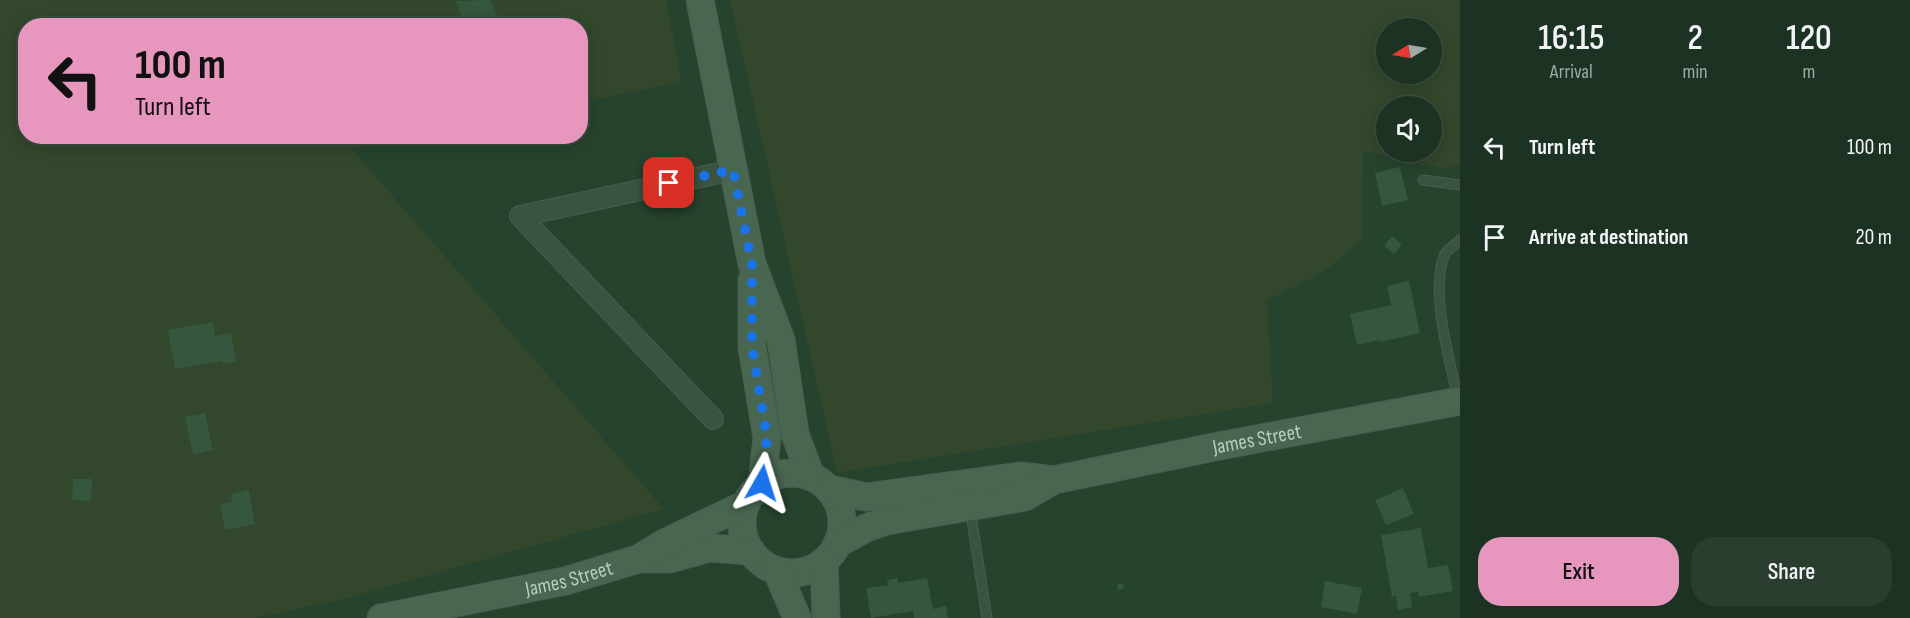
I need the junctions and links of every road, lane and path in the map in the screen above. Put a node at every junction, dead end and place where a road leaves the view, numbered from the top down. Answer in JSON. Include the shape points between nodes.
{"nodes":[{"id":1,"x":700,"y":0,"type":"edge"},
{"id":2,"x":733,"y":170,"type":"junction"},
{"id":3,"x":1423,"y":180,"type":"dead end"},
{"id":4,"x":1460,"y":185,"type":"edge"},
{"id":5,"x":1460,"y":240,"type":"edge"},
{"id":6,"x":752,"y":264,"type":"junction"},
{"id":7,"x":1459,"y":401,"type":"edge"},
{"id":8,"x":713,"y":418,"type":"dead end"},
{"id":9,"x":762,"y":483,"type":"junction"},
{"id":10,"x":820,"y":483,"type":"junction"},
{"id":11,"x":958,"y":496,"type":"junction"},
{"id":12,"x":746,"y":504,"type":"junction"},
{"id":13,"x":750,"y":551,"type":"junction"},
{"id":14,"x":830,"y":552,"type":"junction"},
{"id":15,"x":638,"y":559,"type":"junction"},
{"id":16,"x":777,"y":571,"type":"junction"},
{"id":17,"x":381,"y":618,"type":"edge"},
{"id":18,"x":797,"y":618,"type":"edge"},
{"id":19,"x":826,"y":618,"type":"edge"},
{"id":20,"x":987,"y":618,"type":"edge"}],
"edges":[{"from":1,"to":2,"type":"main road"},
{"from":2,"to":6,"type":"main road"},
{"from":2,"to":8,"type":"street","via":[[520,216]]},
{"from":3,"to":4,"type":"lane"},
{"from":5,"to":7,"type":"lane","via":[[1444,254],[1439,279],[1442,319]]},
{"from":6,"to":9,"type":"main road","via":[[752,347],[767,438]]},
{"from":6,"to":10,"type":"main road","via":[[781,340],[795,434]]},
{"from":7,"to":11,"type":"main road","name":"James Street","via":[[1054,480],[1022,476]]},
{"from":9,"to":10,"type":"main road","via":[[790,473]]},
{"from":9,"to":12,"type":"main road"},
{"from":10,"to":11,"type":"main road","name":"James Street","via":[[866,497]]},
{"from":10,"to":14,"type":"main road","via":[[840,509],[841,520]]},
{"from":11,"to":14,"type":"main road","name":"James Street","via":[[866,528]]},
{"from":11,"to":20,"type":"lane"},
{"from":12,"to":13,"type":"main road","via":[[742,526]]},
{"from":12,"to":15,"type":"main road","name":"James Street"},
{"from":13,"to":15,"type":"main road","via":[[710,548],[669,559]]},
{"from":13,"to":16,"type":"main road"},
{"from":14,"to":16,"type":"main road","via":[[804,571]]},
{"from":14,"to":19,"type":"main road"},
{"from":15,"to":17,"type":"main road","name":"James Street","via":[[565,581]]},
{"from":16,"to":18,"type":"main road"}]}
